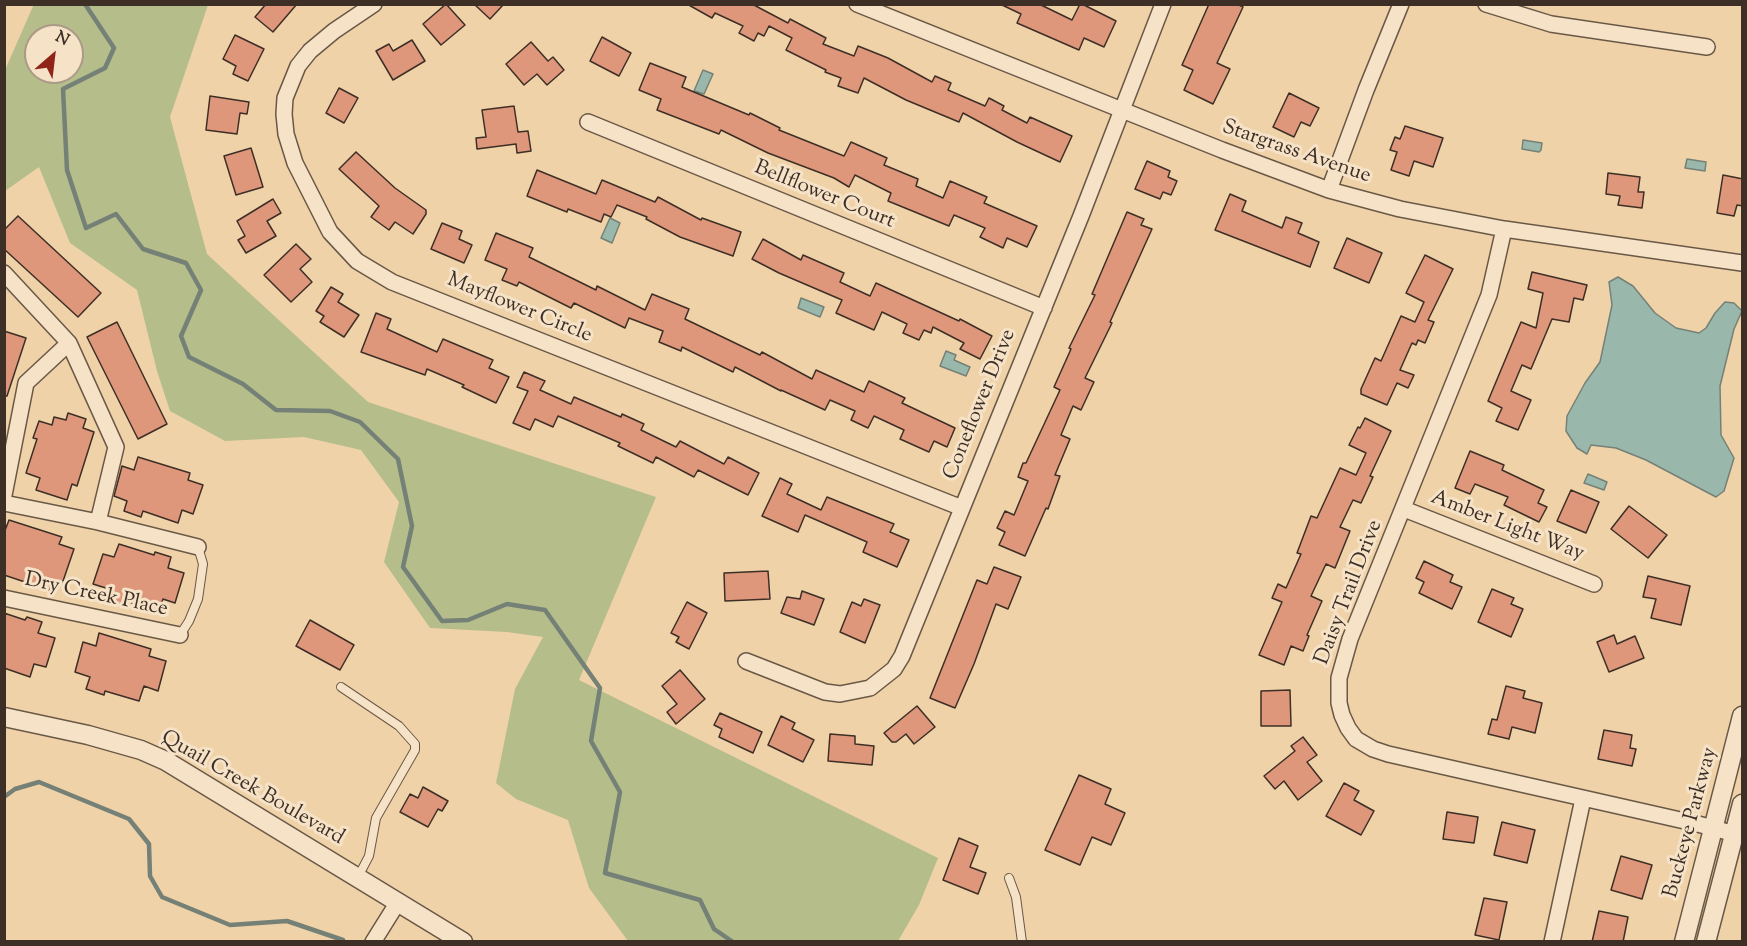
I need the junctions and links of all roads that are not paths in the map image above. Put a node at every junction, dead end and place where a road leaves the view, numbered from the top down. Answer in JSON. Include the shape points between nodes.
{"nodes":[{"id":1,"x":374,"y":4,"type":"edge"},
{"id":2,"x":857,"y":4,"type":"edge"},
{"id":3,"x":1163,"y":4,"type":"edge"},
{"id":4,"x":1401,"y":4,"type":"edge"},
{"id":5,"x":1486,"y":4,"type":"edge"},
{"id":6,"x":1707,"y":47,"type":"dead end"},
{"id":7,"x":1121,"y":109,"type":"junction"},
{"id":8,"x":588,"y":122,"type":"dead end"},
{"id":9,"x":1329,"y":190,"type":"junction"},
{"id":10,"x":1504,"y":229,"type":"junction"},
{"id":11,"x":1743,"y":263,"type":"edge"},
{"id":12,"x":4,"y":273,"type":"edge"},
{"id":13,"x":1044,"y":308,"type":"junction"},
{"id":14,"x":69,"y":343,"type":"junction"},
{"id":15,"x":4,"y":495,"type":"edge"},
{"id":16,"x":4,"y":503,"type":"edge"},
{"id":17,"x":962,"y":508,"type":"junction"},
{"id":18,"x":1404,"y":509,"type":"junction"},
{"id":19,"x":98,"y":522,"type":"junction"},
{"id":20,"x":198,"y":548,"type":"joint"},
{"id":21,"x":1594,"y":584,"type":"dead end"},
{"id":22,"x":4,"y":598,"type":"edge"},
{"id":23,"x":180,"y":635,"type":"joint"},
{"id":24,"x":746,"y":661,"type":"dead end"},
{"id":25,"x":340,"y":687,"type":"dead end"},
{"id":26,"x":4,"y":717,"type":"edge"},
{"id":27,"x":1743,"y":717,"type":"edge"},
{"id":28,"x":1583,"y":799,"type":"junction"},
{"id":29,"x":1743,"y":804,"type":"edge"},
{"id":30,"x":1714,"y":828,"type":"junction"},
{"id":31,"x":1735,"y":834,"type":"junction"},
{"id":32,"x":358,"y":877,"type":"junction"},
{"id":33,"x":1010,"y":878,"type":"dead end"},
{"id":34,"x":398,"y":902,"type":"junction"},
{"id":35,"x":373,"y":942,"type":"edge"},
{"id":36,"x":463,"y":942,"type":"edge"},
{"id":37,"x":1022,"y":942,"type":"edge"},
{"id":38,"x":1552,"y":942,"type":"edge"},
{"id":39,"x":1684,"y":942,"type":"edge"},
{"id":40,"x":1706,"y":942,"type":"edge"}],
"edges":[{"from":1,"to":17,"type":"street","name":"Mayflower Circle","via":[[310,51],[298,66],[285,98],[286,134],[295,163],[330,232],[357,261],[392,282]]},
{"from":2,"to":7,"type":"street","name":"Stargrass Avenue"},
{"from":3,"to":7,"type":"street","name":"Coneflower Drive"},
{"from":4,"to":9,"type":"street"},
{"from":5,"to":6,"type":"street","via":[[1551,24]]},
{"from":7,"to":9,"type":"street","name":"Stargrass Avenue"},
{"from":7,"to":13,"type":"street","name":"Coneflower Drive"},
{"from":8,"to":13,"type":"street","name":"Bellflower Court"},
{"from":9,"to":10,"type":"street","name":"Stargrass Avenue","via":[[1400,209]]},
{"from":10,"to":11,"type":"street","name":"Stargrass Avenue"},
{"from":10,"to":18,"type":"street","name":"Daisy Trail Drive","via":[[1489,295]]},
{"from":12,"to":14,"type":"street"},
{"from":13,"to":17,"type":"street","name":"Coneflower Drive"},
{"from":14,"to":15,"type":"street","via":[[26,383]]},
{"from":14,"to":19,"type":"street","via":[[116,447]]},
{"from":16,"to":19,"type":"street"},
{"from":17,"to":24,"type":"street","name":"Coneflower Drive","via":[[902,656],[883,680],[870,688],[840,694],[825,692]]},
{"from":18,"to":21,"type":"street","name":"Amber Light Way"},
{"from":18,"to":28,"type":"street","name":"Daisy Trail Drive","via":[[1350,639],[1339,678],[1339,703],[1348,728],[1356,739],[1388,754]]},
{"from":19,"to":20,"type":"street"},
{"from":20,"to":23,"type":"lane","via":[[202,564],[198,599]]},
{"from":22,"to":23,"type":"street","name":"Dry Creek Place"},
{"from":25,"to":32,"type":"lane","via":[[399,726],[415,744],[376,818],[369,856]]},
{"from":26,"to":32,"type":"street","name":"Quail Creek Boulevard","via":[[88,735],[149,754]]},
{"from":27,"to":30,"type":"street","name":"Buckeye Parkway"},
{"from":28,"to":30,"type":"street","name":"Daisy Trail Drive"},
{"from":28,"to":38,"type":"street"},
{"from":29,"to":31,"type":"street","name":"Buckeye Parkway"},
{"from":30,"to":31,"type":"street","name":"Daisy Trail Drive"},
{"from":30,"to":39,"type":"street","name":"Buckeye Parkway"},
{"from":31,"to":40,"type":"street","name":"Buckeye Parkway"},
{"from":32,"to":34,"type":"street","name":"Quail Creek Boulevard"},
{"from":33,"to":37,"type":"lane"},
{"from":34,"to":35,"type":"street"},
{"from":34,"to":36,"type":"street","name":"Quail Creek Boulevard"}]}
